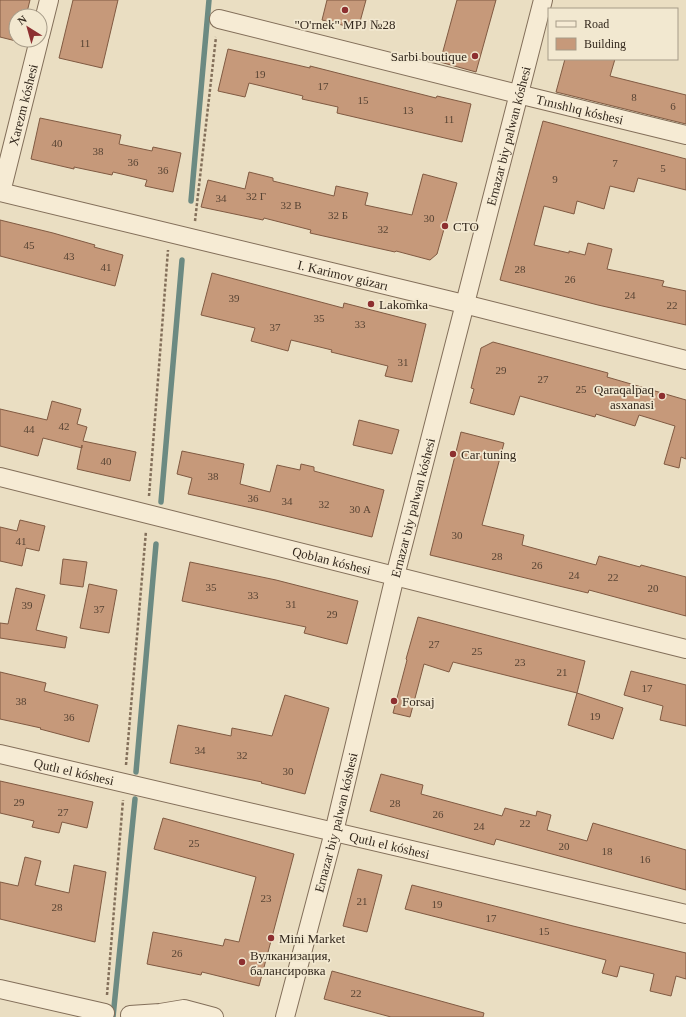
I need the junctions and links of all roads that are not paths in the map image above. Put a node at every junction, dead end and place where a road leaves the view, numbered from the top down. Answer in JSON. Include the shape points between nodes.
{"nodes":[{"id":1,"x":543,"y":0,"type":"edge"},
{"id":2,"x":218,"y":19,"type":"road end"},
{"id":3,"x":37,"y":48,"type":"edge"},
{"id":4,"x":518,"y":94,"type":"junction"},
{"id":5,"x":686,"y":135,"type":"edge"},
{"id":6,"x":0,"y":192,"type":"edge"},
{"id":7,"x":464,"y":304,"type":"junction"},
{"id":8,"x":686,"y":360,"type":"edge"},
{"id":9,"x":0,"y":477,"type":"edge"},
{"id":10,"x":395,"y":576,"type":"junction"},
{"id":11,"x":686,"y":649,"type":"edge"},
{"id":12,"x":0,"y":754,"type":"edge"},
{"id":13,"x":334,"y":832,"type":"junction"},
{"id":14,"x":686,"y":914,"type":"edge"},
{"id":15,"x":0,"y":989,"type":"edge"},
{"id":16,"x":105,"y":1013,"type":"road end"},
{"id":17,"x":130,"y":1015,"type":"dead end"},
{"id":18,"x":214,"y":1017,"type":"edge"},
{"id":19,"x":285,"y":1017,"type":"edge"}],
"edges":[{"from":1,"to":4,"type":"street","name":"Ernazar biy palwan kóshesi"},
{"from":2,"to":4,"type":"street","name":"Tınıshlıq kóshesi"},
{"from":3,"to":6,"type":"street","name":"Xarezm kóshesi"},
{"from":4,"to":5,"type":"street","name":"Tınıshlıq kóshesi"},
{"from":4,"to":7,"type":"street","name":"Ernazar biy palwan kóshesi"},
{"from":6,"to":7,"type":"street","name":"I. Karimov gúzarı"},
{"from":7,"to":8,"type":"street","name":"I. Karimov gúzarı"},
{"from":7,"to":10,"type":"street","name":"Ernazar biy palwan kóshesi"},
{"from":9,"to":10,"type":"street","name":"Qoblan kóshesi"},
{"from":10,"to":11,"type":"street","name":"Qoblan kóshesi"},
{"from":10,"to":13,"type":"street","name":"Ernazar biy palwan kóshesi"},
{"from":12,"to":13,"type":"street","name":"Qutlı el kóshesi"},
{"from":13,"to":14,"type":"street","name":"Qutlı el kóshesi"},
{"from":13,"to":19,"type":"street","name":"Ernazar biy palwan kóshesi"},
{"from":15,"to":16,"type":"street"},
{"from":17,"to":18,"type":"street","via":[[184,1009]]}]}
